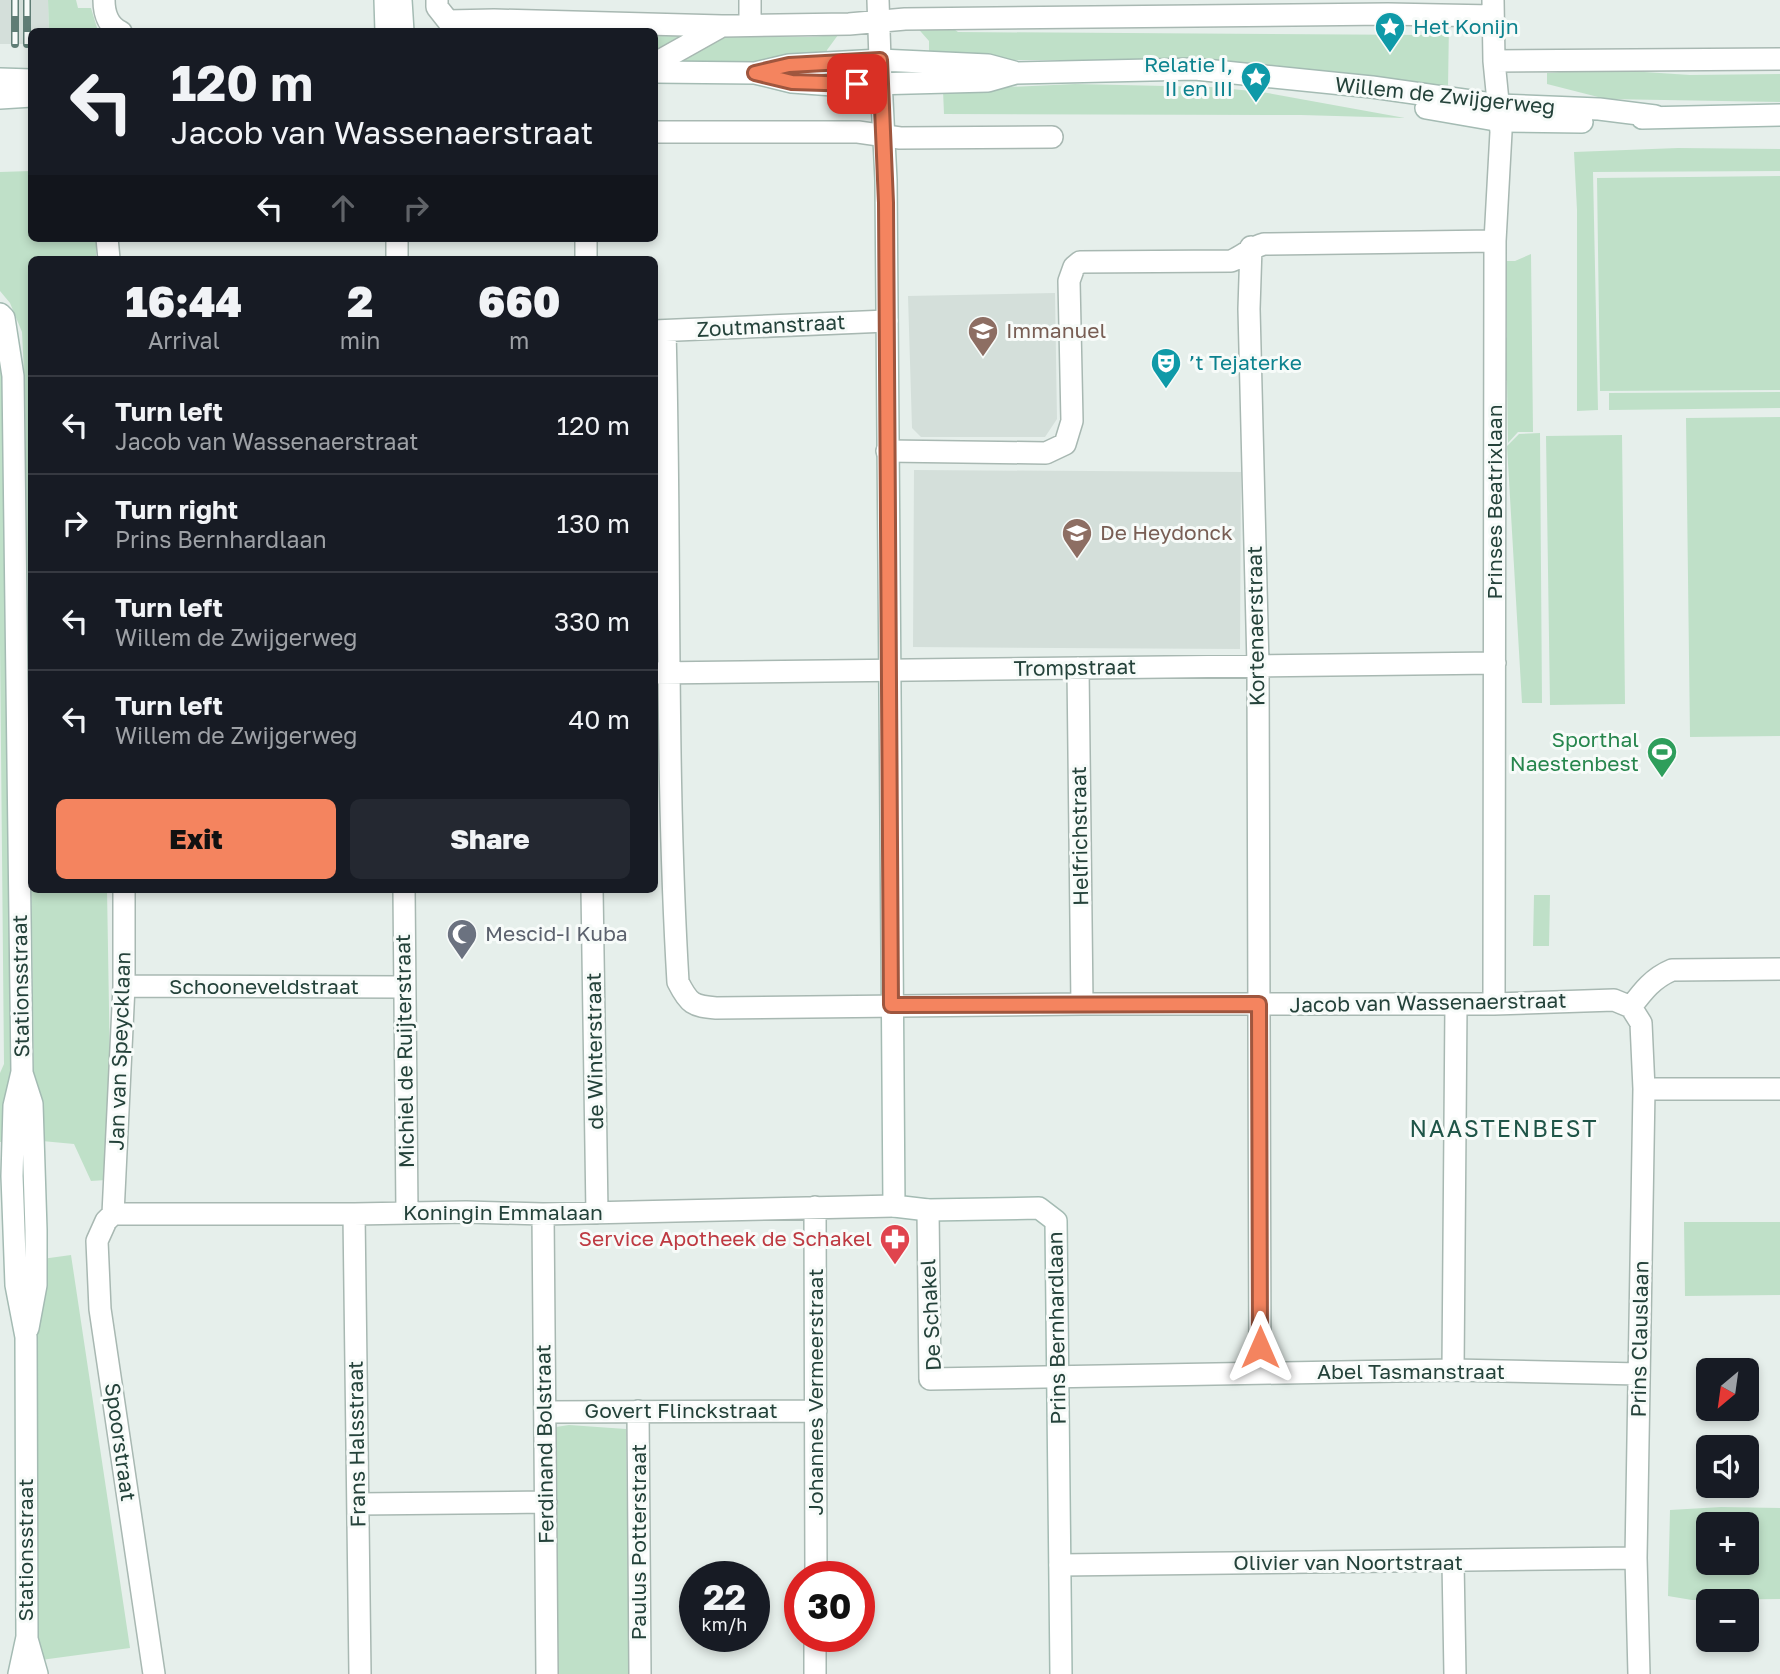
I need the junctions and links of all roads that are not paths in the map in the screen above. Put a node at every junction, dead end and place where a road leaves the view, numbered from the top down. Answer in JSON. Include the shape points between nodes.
{"nodes":[{"id":1,"x":104,"y":0,"type":"edge"},
{"id":2,"x":385,"y":0,"type":"edge"},
{"id":3,"x":401,"y":0,"type":"edge"},
{"id":4,"x":437,"y":0,"type":"edge"},
{"id":5,"x":750,"y":0,"type":"edge"},
{"id":6,"x":1493,"y":8,"type":"edge"},
{"id":7,"x":878,"y":10,"type":"edge"},
{"id":8,"x":750,"y":25,"type":"junction"},
{"id":9,"x":722,"y":26,"type":"junction"},
{"id":10,"x":116,"y":28,"type":"edge"},
{"id":11,"x":386,"y":28,"type":"edge"},
{"id":12,"x":403,"y":28,"type":"edge"},
{"id":13,"x":1780,"y":59,"type":"edge"},
{"id":14,"x":880,"y":60,"type":"junction"},
{"id":15,"x":1494,"y":61,"type":"junction"},
{"id":16,"x":658,"y":62,"type":"edge"},
{"id":17,"x":658,"y":72,"type":"edge"},
{"id":18,"x":755,"y":73,"type":"junction"},
{"id":19,"x":1016,"y":73,"type":"junction"},
{"id":20,"x":0,"y":79,"type":"edge"},
{"id":21,"x":28,"y":80,"type":"edge"},
{"id":22,"x":881,"y":83,"type":"junction"},
{"id":23,"x":28,"y":96,"type":"edge"},
{"id":24,"x":0,"y":98,"type":"edge"},
{"id":25,"x":1500,"y":113,"type":"junction"},
{"id":26,"x":1780,"y":115,"type":"edge"},
{"id":27,"x":658,"y":132,"type":"edge"},
{"id":28,"x":884,"y":136,"type":"junction"},
{"id":29,"x":1052,"y":137,"type":"dead end"},
{"id":30,"x":1495,"y":241,"type":"junction"},
{"id":31,"x":1251,"y":247,"type":"junction"},
{"id":32,"x":0,"y":314,"type":"edge"},
{"id":33,"x":887,"y":321,"type":"junction"},
{"id":34,"x":660,"y":331,"type":"edge"},
{"id":35,"x":887,"y":451,"type":"junction"},
{"id":36,"x":662,"y":479,"type":"edge"},
{"id":37,"x":1495,"y":663,"type":"junction"},
{"id":38,"x":1258,"y":666,"type":"junction"},
{"id":39,"x":1078,"y":668,"type":"junction"},
{"id":40,"x":889,"y":672,"type":"junction"},
{"id":41,"x":662,"y":673,"type":"edge"},
{"id":42,"x":663,"y":866,"type":"edge"},
{"id":43,"x":124,"y":893,"type":"edge"},
{"id":44,"x":404,"y":893,"type":"edge"},
{"id":45,"x":592,"y":893,"type":"edge"},
{"id":46,"x":1780,"y":969,"type":"edge"},
{"id":47,"x":124,"y":986,"type":"junction"},
{"id":48,"x":404,"y":987,"type":"junction"},
{"id":49,"x":1082,"y":1003,"type":"junction"},
{"id":50,"x":1259,"y":1004,"type":"junction"},
{"id":51,"x":1494,"y":1004,"type":"junction"},
{"id":52,"x":891,"y":1005,"type":"junction"},
{"id":53,"x":1456,"y":1005,"type":"junction"},
{"id":54,"x":1630,"y":1007,"type":"junction"},
{"id":55,"x":1644,"y":1089,"type":"junction"},
{"id":56,"x":1780,"y":1089,"type":"edge"},
{"id":57,"x":16,"y":1203,"type":"edge"},
{"id":58,"x":815,"y":1206,"type":"junction"},
{"id":59,"x":894,"y":1206,"type":"junction"},
{"id":60,"x":928,"y":1210,"type":"junction"},
{"id":61,"x":113,"y":1213,"type":"junction"},
{"id":62,"x":407,"y":1213,"type":"junction"},
{"id":63,"x":597,"y":1213,"type":"junction"},
{"id":64,"x":354,"y":1214,"type":"junction"},
{"id":65,"x":543,"y":1214,"type":"junction"},
{"id":66,"x":1453,"y":1370,"type":"junction"},
{"id":67,"x":1261,"y":1373,"type":"junction"},
{"id":68,"x":1639,"y":1374,"type":"junction"},
{"id":69,"x":1058,"y":1378,"type":"junction"},
{"id":70,"x":638,"y":1411,"type":"junction"},
{"id":71,"x":816,"y":1411,"type":"junction"},
{"id":72,"x":545,"y":1412,"type":"junction"},
{"id":73,"x":546,"y":1502,"type":"junction"},
{"id":74,"x":358,"y":1504,"type":"junction"},
{"id":75,"x":1636,"y":1558,"type":"junction"},
{"id":76,"x":816,"y":1561,"type":"edge"},
{"id":77,"x":1453,"y":1562,"type":"junction"},
{"id":78,"x":1060,"y":1565,"type":"junction"},
{"id":79,"x":27,"y":1637,"type":"junction"},
{"id":80,"x":815,"y":1652,"type":"edge"},
{"id":81,"x":19,"y":1674,"type":"edge"},
{"id":82,"x":37,"y":1674,"type":"edge"},
{"id":83,"x":154,"y":1674,"type":"edge"},
{"id":84,"x":360,"y":1674,"type":"edge"},
{"id":85,"x":547,"y":1674,"type":"edge"},
{"id":86,"x":640,"y":1674,"type":"edge"},
{"id":87,"x":815,"y":1674,"type":"edge"},
{"id":88,"x":1061,"y":1674,"type":"edge"},
{"id":89,"x":1455,"y":1674,"type":"edge"},
{"id":90,"x":1639,"y":1674,"type":"edge"}],
"edges":[{"from":1,"to":10,"type":"street","via":[[104,11]]},
{"from":2,"to":11,"type":"street"},
{"from":3,"to":12,"type":"street"},
{"from":4,"to":9,"type":"street","via":[[448,20]]},
{"from":5,"to":8,"type":"street"},
{"from":6,"to":7,"type":"street","via":[[1388,14]]},
{"from":6,"to":15,"type":"street","name":"Prinses Beatrixlaan"},
{"from":7,"to":8,"type":"street","via":[[849,24]]},
{"from":7,"to":14,"type":"street"},
{"from":8,"to":9,"type":"street"},
{"from":9,"to":16,"type":"street"},
{"from":13,"to":15,"type":"street","name":"Willem de Zwijgerweg"},
{"from":14,"to":18,"type":"street","name":"Willem de Zwijgerweg","via":[[789,65]]},
{"from":14,"to":19,"type":"street","name":"Willem de Zwijgerweg","via":[[988,65]]},
{"from":14,"to":22,"type":"street"},
{"from":15,"to":25,"type":"street","name":"Prinses Beatrixlaan"},
{"from":17,"to":18,"type":"street","name":"Willem de Zwijgerweg"},
{"from":18,"to":22,"type":"street","name":"Willem de Zwijgerweg","via":[[792,82]]},
{"from":19,"to":22,"type":"street","name":"Willem de Zwijgerweg","via":[[988,81]]},
{"from":19,"to":25,"type":"street","name":"Willem de Zwijgerweg","via":[[1195,69],[1266,75],[1366,96]]},
{"from":20,"to":21,"type":"street"},
{"from":22,"to":28,"type":"street"},
{"from":23,"to":24,"type":"street"},
{"from":25,"to":26,"type":"street","name":"Willem de Zwijgerweg","via":[[1598,123],[1655,116]]},
{"from":25,"to":30,"type":"street","name":"Prinses Beatrixlaan"},
{"from":27,"to":28,"type":"street","via":[[858,132]]},
{"from":28,"to":29,"type":"street"},
{"from":28,"to":33,"type":"street"},
{"from":30,"to":31,"type":"street"},
{"from":30,"to":37,"type":"street","name":"Prinses Beatrixlaan"},
{"from":31,"to":35,"type":"street","via":[[1231,261],[1080,262],[1074,267],[1069,281],[1072,421],[1065,444],[1046,453]]},
{"from":31,"to":38,"type":"street","name":"Kortenaerstraat"},
{"from":32,"to":57,"type":"street","name":"Stationsstraat","via":[[13,376],[22,1072],[32,1104]]},
{"from":33,"to":34,"type":"street","name":"Zoutmanstraat"},
{"from":33,"to":35,"type":"street"},
{"from":34,"to":36,"type":"street"},
{"from":35,"to":40,"type":"street"},
{"from":36,"to":41,"type":"street"},
{"from":37,"to":38,"type":"street","name":"Trompstraat"},
{"from":37,"to":51,"type":"street","name":"Prinses Beatrixlaan"},
{"from":38,"to":39,"type":"street","name":"Trompstraat"},
{"from":38,"to":50,"type":"street","name":"Kortenaerstraat"},
{"from":39,"to":40,"type":"street","name":"Trompstraat"},
{"from":39,"to":49,"type":"street","name":"Helfrichstraat"},
{"from":40,"to":41,"type":"street","name":"Trompstraat"},
{"from":40,"to":52,"type":"street"},
{"from":41,"to":42,"type":"street"},
{"from":42,"to":52,"type":"street","name":"Jacob van Wassenaerstraat","via":[[678,982],[695,1006]]},
{"from":43,"to":47,"type":"street","name":"Jan van Speycklaan"},
{"from":44,"to":48,"type":"street","name":"Michiel de Ruijterstraat"},
{"from":45,"to":63,"type":"street","name":"de Winterstraat"},
{"from":46,"to":54,"type":"street","via":[[1672,970],[1659,975]]},
{"from":47,"to":48,"type":"street","name":"Schooneveldstraat"},
{"from":47,"to":61,"type":"street","name":"Jan van Speycklaan"},
{"from":48,"to":62,"type":"street","name":"Michiel de Ruijterstraat"},
{"from":49,"to":50,"type":"street","name":"Jacob van Wassenaerstraat"},
{"from":49,"to":52,"type":"street","name":"Jacob van Wassenaerstraat"},
{"from":50,"to":53,"type":"street","name":"Jacob van Wassenaerstraat"},
{"from":50,"to":67,"type":"street","name":"Kortenaerstraat"},
{"from":51,"to":53,"type":"street","name":"Jacob van Wassenaerstraat"},
{"from":51,"to":54,"type":"street","name":"Jacob van Wassenaerstraat","via":[[1614,1000]]},
{"from":52,"to":59,"type":"street"},
{"from":53,"to":66,"type":"street"},
{"from":54,"to":55,"type":"street","name":"Prins Clauslaan","via":[[1641,1024]]},
{"from":55,"to":56,"type":"street"},
{"from":55,"to":68,"type":"street","name":"Prins Clauslaan"},
{"from":57,"to":79,"type":"street","name":"Stationsstraat","via":[[36,1285],[26,1337]]},
{"from":58,"to":59,"type":"street","name":"Koningin Emmalaan"},
{"from":58,"to":63,"type":"street","name":"Koningin Emmalaan"},
{"from":58,"to":71,"type":"street","name":"Johannes Vermeerstraat"},
{"from":59,"to":60,"type":"street","name":"Prins Bernhardlaan"},
{"from":60,"to":69,"type":"street","name":"Prins Bernhardlaan","via":[[1039,1208],[1056,1221]]},
{"from":60,"to":69,"type":"street","name":"De Schakel","via":[[930,1380]]},
{"from":61,"to":64,"type":"street","name":"Koningin Emmalaan"},
{"from":61,"to":83,"type":"street","name":"Spoorstraat","via":[[97,1241],[100,1309]]},
{"from":62,"to":64,"type":"street","name":"Koningin Emmalaan"},
{"from":62,"to":65,"type":"street","name":"Koningin Emmalaan"},
{"from":63,"to":65,"type":"street","name":"Koningin Emmalaan"},
{"from":64,"to":74,"type":"street","name":"Frans Halsstraat"},
{"from":65,"to":72,"type":"street","name":"Ferdinand Bolstraat"},
{"from":66,"to":67,"type":"street","name":"Abel Tasmanstraat"},
{"from":66,"to":68,"type":"street","name":"Abel Tasmanstraat"},
{"from":67,"to":69,"type":"street","name":"Abel Tasmanstraat"},
{"from":68,"to":75,"type":"street","name":"Prins Clauslaan"},
{"from":69,"to":78,"type":"street","name":"Prins Bernhardlaan"},
{"from":70,"to":71,"type":"street","name":"Govert Flinckstraat"},
{"from":70,"to":72,"type":"street","name":"Govert Flinckstraat"},
{"from":70,"to":86,"type":"street","name":"Paulus Potterstraat"},
{"from":71,"to":76,"type":"street","name":"Johannes Vermeerstraat"},
{"from":72,"to":73,"type":"street","name":"Ferdinand Bolstraat"},
{"from":73,"to":74,"type":"street"},
{"from":73,"to":85,"type":"street","name":"Ferdinand Bolstraat"},
{"from":74,"to":84,"type":"street","name":"Frans Halsstraat"},
{"from":75,"to":77,"type":"street","name":"Olivier van Noortstraat"},
{"from":75,"to":90,"type":"street","name":"Prins Clauslaan"},
{"from":77,"to":78,"type":"street","name":"Olivier van Noortstraat"},
{"from":77,"to":89,"type":"street"},
{"from":78,"to":88,"type":"street","name":"Prins Bernhardlaan"},
{"from":79,"to":81,"type":"street","name":"Stationsstraat"},
{"from":79,"to":82,"type":"street","name":"Stationsstraat"},
{"from":80,"to":87,"type":"street"}]}
